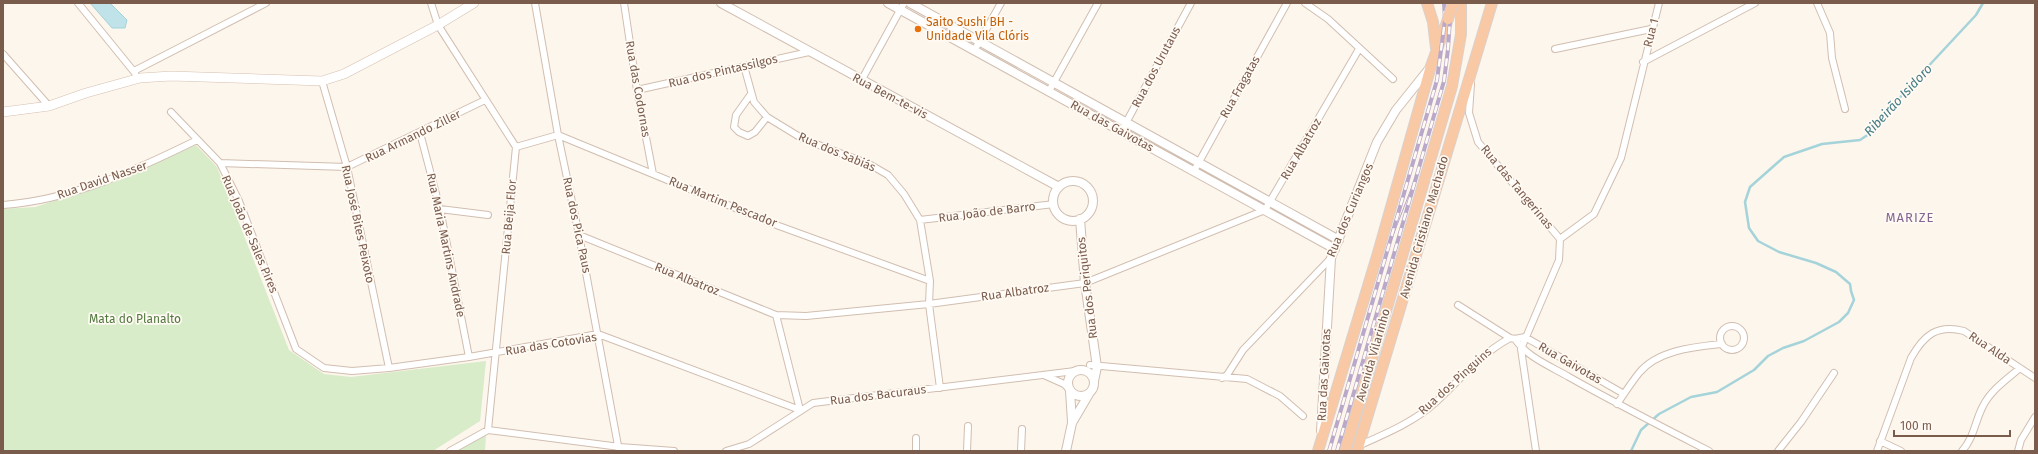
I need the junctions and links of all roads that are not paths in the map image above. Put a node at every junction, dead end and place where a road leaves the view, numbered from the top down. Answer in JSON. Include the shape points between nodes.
{"nodes":[{"id":1,"x":78,"y":3,"type":"edge"},
{"id":2,"x":266,"y":3,"type":"edge"},
{"id":3,"x":431,"y":3,"type":"edge"},
{"id":4,"x":474,"y":3,"type":"edge"},
{"id":5,"x":535,"y":3,"type":"edge"},
{"id":6,"x":624,"y":3,"type":"edge"},
{"id":7,"x":721,"y":3,"type":"edge"},
{"id":8,"x":888,"y":3,"type":"edge"},
{"id":9,"x":910,"y":3,"type":"edge"},
{"id":10,"x":1001,"y":3,"type":"edge"},
{"id":11,"x":1098,"y":3,"type":"edge"},
{"id":12,"x":1191,"y":3,"type":"edge"},
{"id":13,"x":1287,"y":3,"type":"edge"},
{"id":14,"x":1306,"y":3,"type":"edge"},
{"id":15,"x":1427,"y":3,"type":"edge"},
{"id":16,"x":1453,"y":3,"type":"edge"},
{"id":17,"x":1461,"y":3,"type":"edge"},
{"id":18,"x":1492,"y":3,"type":"edge"},
{"id":19,"x":1658,"y":3,"type":"edge"},
{"id":20,"x":1755,"y":3,"type":"edge"},
{"id":21,"x":1816,"y":3,"type":"edge"},
{"id":22,"x":253,"y":6,"type":"edge"},
{"id":23,"x":902,"y":6,"type":"edge"},
{"id":24,"x":438,"y":25,"type":"junction"},
{"id":25,"x":1651,"y":28,"type":"junction"},
{"id":26,"x":980,"y":41,"type":"junction"},
{"id":27,"x":1359,"y":49,"type":"junction"},
{"id":28,"x":1555,"y":49,"type":"dead end"},
{"id":29,"x":974,"y":51,"type":"junction"},
{"id":30,"x":809,"y":52,"type":"junction"},
{"id":31,"x":1436,"y":52,"type":"junction"},
{"id":32,"x":3,"y":54,"type":"edge"},
{"id":33,"x":1643,"y":62,"type":"junction"},
{"id":34,"x":1473,"y":64,"type":"junction"},
{"id":35,"x":744,"y":66,"type":"junction"},
{"id":36,"x":1431,"y":66,"type":"junction"},
{"id":37,"x":134,"y":71,"type":"junction"},
{"id":38,"x":140,"y":78,"type":"junction"},
{"id":39,"x":1393,"y":79,"type":"dead end"},
{"id":40,"x":322,"y":81,"type":"junction"},
{"id":41,"x":861,"y":81,"type":"junction"},
{"id":42,"x":1054,"y":81,"type":"junction"},
{"id":43,"x":637,"y":90,"type":"junction"},
{"id":44,"x":1049,"y":91,"type":"junction"},
{"id":45,"x":751,"y":94,"type":"junction"},
{"id":46,"x":485,"y":100,"type":"junction"},
{"id":47,"x":49,"y":106,"type":"junction"},
{"id":48,"x":1845,"y":109,"type":"dead end"},
{"id":49,"x":3,"y":112,"type":"edge"},
{"id":50,"x":171,"y":112,"type":"dead end"},
{"id":51,"x":767,"y":117,"type":"junction"},
{"id":52,"x":1127,"y":122,"type":"junction"},
{"id":53,"x":1121,"y":132,"type":"junction"},
{"id":54,"x":420,"y":133,"type":"junction"},
{"id":55,"x":558,"y":135,"type":"junction"},
{"id":56,"x":197,"y":140,"type":"junction"},
{"id":57,"x":516,"y":147,"type":"junction"},
{"id":58,"x":1198,"y":162,"type":"junction"},
{"id":59,"x":220,"y":163,"type":"junction"},
{"id":60,"x":347,"y":167,"type":"junction"},
{"id":61,"x":1194,"y":171,"type":"junction"},
{"id":62,"x":653,"y":174,"type":"junction"},
{"id":63,"x":1059,"y":187,"type":"junction"},
{"id":64,"x":1270,"y":202,"type":"junction"},
{"id":65,"x":1054,"y":204,"type":"junction"},
{"id":66,"x":3,"y":205,"type":"edge"},
{"id":67,"x":440,"y":209,"type":"junction"},
{"id":68,"x":1265,"y":210,"type":"junction"},
{"id":69,"x":488,"y":215,"type":"dead end"},
{"id":70,"x":1080,"y":219,"type":"junction"},
{"id":71,"x":920,"y":220,"type":"junction"},
{"id":72,"x":579,"y":235,"type":"junction"},
{"id":73,"x":1560,"y":239,"type":"junction"},
{"id":74,"x":1339,"y":240,"type":"junction"},
{"id":75,"x":1334,"y":250,"type":"junction"},
{"id":76,"x":1331,"y":258,"type":"junction"},
{"id":77,"x":930,"y":281,"type":"junction"},
{"id":78,"x":1085,"y":283,"type":"junction"},
{"id":79,"x":929,"y":304,"type":"junction"},
{"id":80,"x":1458,"y":305,"type":"dead end"},
{"id":81,"x":776,"y":315,"type":"junction"},
{"id":82,"x":598,"y":334,"type":"junction"},
{"id":83,"x":1525,"y":337,"type":"junction"},
{"id":84,"x":1513,"y":338,"type":"junction"},
{"id":85,"x":1722,"y":344,"type":"dead end"},
{"id":86,"x":296,"y":349,"type":"joint"},
{"id":87,"x":1521,"y":349,"type":"junction"},
{"id":88,"x":495,"y":352,"type":"junction"},
{"id":89,"x":469,"y":357,"type":"junction"},
{"id":90,"x":389,"y":368,"type":"junction"},
{"id":91,"x":1086,"y":368,"type":"junction"},
{"id":92,"x":2020,"y":368,"type":"junction"},
{"id":93,"x":1834,"y":373,"type":"dead end"},
{"id":94,"x":1042,"y":374,"type":"junction"},
{"id":95,"x":1222,"y":378,"type":"junction"},
{"id":96,"x":2035,"y":378,"type":"edge"},
{"id":97,"x":1094,"y":381,"type":"junction"},
{"id":98,"x":940,"y":388,"type":"junction"},
{"id":99,"x":1069,"y":390,"type":"junction"},
{"id":100,"x":1089,"y":393,"type":"junction"},
{"id":101,"x":1624,"y":394,"type":"junction"},
{"id":102,"x":1618,"y":404,"type":"junction"},
{"id":103,"x":800,"y":410,"type":"junction"},
{"id":104,"x":1303,"y":416,"type":"dead end"},
{"id":105,"x":2035,"y":417,"type":"edge"},
{"id":106,"x":1072,"y":423,"type":"junction"},
{"id":107,"x":968,"y":426,"type":"dead end"},
{"id":108,"x":1022,"y":429,"type":"dead end"},
{"id":109,"x":488,"y":430,"type":"junction"},
{"id":110,"x":916,"y":438,"type":"dead end"},
{"id":111,"x":1880,"y":441,"type":"junction"},
{"id":112,"x":1319,"y":447,"type":"edge"},
{"id":113,"x":620,"y":449,"type":"edge"},
{"id":114,"x":1357,"y":449,"type":"edge"},
{"id":115,"x":450,"y":451,"type":"edge"},
{"id":116,"x":674,"y":451,"type":"edge"},
{"id":117,"x":726,"y":451,"type":"edge"},
{"id":118,"x":916,"y":451,"type":"edge"},
{"id":119,"x":967,"y":451,"type":"edge"},
{"id":120,"x":1021,"y":451,"type":"edge"},
{"id":121,"x":1066,"y":451,"type":"edge"},
{"id":122,"x":1345,"y":451,"type":"edge"},
{"id":123,"x":1536,"y":451,"type":"edge"},
{"id":124,"x":1709,"y":451,"type":"edge"},
{"id":125,"x":1778,"y":451,"type":"edge"},
{"id":126,"x":1877,"y":451,"type":"edge"},
{"id":127,"x":1900,"y":451,"type":"edge"},
{"id":128,"x":1962,"y":451,"type":"edge"},
{"id":129,"x":2018,"y":451,"type":"edge"}],
"edges":[{"from":1,"to":37,"type":"street"},
{"from":2,"to":22,"type":"street"},
{"from":3,"to":24,"type":"street"},
{"from":4,"to":24,"type":"main road"},
{"from":5,"to":55,"type":"street","name":"Rua dos Pica Paus"},
{"from":6,"to":43,"type":"street","name":"Rua das Codornas"},
{"from":7,"to":30,"type":"street","name":"Rua Bem-te-vis"},
{"from":8,"to":23,"type":"street","name":"Rua das Gaivotas"},
{"from":9,"to":26,"type":"street","name":"Rua das Gaivotas"},
{"from":10,"to":26,"type":"street"},
{"from":11,"to":42,"type":"street"},
{"from":12,"to":52,"type":"street","name":"Rua dos Urutaus"},
{"from":13,"to":58,"type":"street","name":"Rua Fragatas"},
{"from":14,"to":27,"type":"street","via":[[1328,19]]},
{"from":15,"to":31,"type":"highway","via":[[1433,22]]},
{"from":16,"to":31,"type":"highway","bridge":true},
{"from":17,"to":122,"type":"highway","name":"Avenida Vilarinho","via":[[1461,34],[1452,86]]},
{"from":18,"to":34,"type":"highway","name":"Avenida Cristiano Machado"},
{"from":19,"to":25,"type":"street","name":"Rua 1"},
{"from":20,"to":33,"type":"street"},
{"from":21,"to":48,"type":"street","via":[[1830,34],[1832,58]]},
{"from":22,"to":37,"type":"street"},
{"from":23,"to":29,"type":"street","name":"Rua das Gaivotas"},
{"from":23,"to":41,"type":"street"},
{"from":24,"to":40,"type":"main road","via":[[344,74]]},
{"from":24,"to":46,"type":"street"},
{"from":25,"to":28,"type":"street"},
{"from":25,"to":33,"type":"street","name":"Rua 1"},
{"from":26,"to":29,"type":"street"},
{"from":26,"to":42,"type":"street","name":"Rua das Gaivotas"},
{"from":27,"to":39,"type":"street"},
{"from":27,"to":64,"type":"street","name":"Rua Albatroz"},
{"from":29,"to":44,"type":"street","name":"Rua das Gaivotas"},
{"from":30,"to":35,"type":"street","name":"Rua dos Pintassilgos"},
{"from":30,"to":41,"type":"street","name":"Rua Bem-te-vis"},
{"from":31,"to":36,"type":"highway"},
{"from":32,"to":47,"type":"street"},
{"from":33,"to":73,"type":"street","name":"Rua 1","via":[[1621,158],[1594,214]]},
{"from":34,"to":73,"type":"street","name":"Rua das Tangerinas","via":[[1469,113],[1478,142]]},
{"from":34,"to":114,"type":"highway","name":"Avenida Cristiano Machado"},
{"from":35,"to":43,"type":"street","name":"Rua dos Pintassilgos"},
{"from":35,"to":45,"type":"street","name":"Rua dos Sabiás"},
{"from":36,"to":74,"type":"street","name":"Rua dos Curiangos","via":[[1377,142]]},
{"from":36,"to":112,"type":"highway"},
{"from":37,"to":38,"type":"street"},
{"from":38,"to":40,"type":"main road","via":[[172,76]]},
{"from":38,"to":47,"type":"main road"},
{"from":40,"to":60,"type":"street","name":"Rua José Bites Peixoto"},
{"from":41,"to":63,"type":"street","name":"Rua Bem-te-vis"},
{"from":42,"to":44,"type":"street"},
{"from":42,"to":52,"type":"street","name":"Rua das Gaivotas"},
{"from":43,"to":62,"type":"street","name":"Rua das Codornas"},
{"from":44,"to":53,"type":"street","name":"Rua das Gaivotas"},
{"from":45,"to":51,"type":"street","name":"Rua dos Sabiás","via":[[754,102]]},
{"from":45,"to":51,"type":"street","via":[[736,115],[734,128],[748,136],[755,132]]},
{"from":46,"to":54,"type":"street","name":"Rua Armando Ziller"},
{"from":46,"to":57,"type":"street"},
{"from":47,"to":49,"type":"main road"},
{"from":50,"to":56,"type":"street","name":"Rua João de Sales Pires"},
{"from":51,"to":71,"type":"street","name":"Rua dos Sabiás","via":[[803,139],[869,164],[888,175],[904,194]]},
{"from":52,"to":53,"type":"street","name":"Rua dos Urutaus"},
{"from":52,"to":58,"type":"street","name":"Rua das Gaivotas"},
{"from":53,"to":61,"type":"street","name":"Rua das Gaivotas"},
{"from":54,"to":60,"type":"street","name":"Rua Armando Ziller"},
{"from":54,"to":67,"type":"street","name":"Rua Maria Martins Andrade"},
{"from":55,"to":57,"type":"street"},
{"from":55,"to":62,"type":"street","name":"Rua Martim Pescador"},
{"from":55,"to":72,"type":"street","name":"Rua dos Pica Paus"},
{"from":56,"to":59,"type":"street","name":"Rua João de Sales Pires"},
{"from":56,"to":66,"type":"street","name":"Rua David Nasser","via":[[146,165],[87,188],[31,203]]},
{"from":57,"to":88,"type":"street","name":"Rua Beija Flor"},
{"from":58,"to":61,"type":"street","name":"Rua Fragatas"},
{"from":58,"to":64,"type":"street","name":"Rua das Gaivotas"},
{"from":59,"to":60,"type":"street","name":"Rua Armando Ziller"},
{"from":59,"to":86,"type":"street","name":"Rua João de Sales Pires","via":[[239,201]]},
{"from":60,"to":90,"type":"street","name":"Rua José Bites Peixoto"},
{"from":61,"to":68,"type":"street","name":"Rua das Gaivotas"},
{"from":62,"to":77,"type":"street","name":"Rua Martim Pescador","via":[[780,226]]},
{"from":63,"to":65,"type":"street"},
{"from":63,"to":70,"type":"street","via":[[1066,182],[1074,181],[1089,188],[1093,198],[1092,206],[1087,215]]},
{"from":64,"to":68,"type":"street","name":"Rua Albatroz"},
{"from":64,"to":74,"type":"street","name":"Rua das Gaivotas"},
{"from":65,"to":70,"type":"street","via":[[1062,217]]},
{"from":65,"to":71,"type":"street","name":"Rua João de Barro"},
{"from":67,"to":69,"type":"street"},
{"from":67,"to":89,"type":"street","name":"Rua Maria Martins Andrade"},
{"from":68,"to":75,"type":"street","name":"Rua das Gaivotas"},
{"from":68,"to":78,"type":"street","name":"Rua Albatroz"},
{"from":70,"to":78,"type":"street","name":"Rua dos Periquitos"},
{"from":71,"to":77,"type":"street","name":"Rua dos Sabiás"},
{"from":72,"to":81,"type":"street","name":"Rua Albatroz"},
{"from":72,"to":82,"type":"street","name":"Rua dos Pica Paus"},
{"from":73,"to":83,"type":"street","via":[[1559,260]]},
{"from":74,"to":75,"type":"street","name":"Rua dos Curiangos"},
{"from":75,"to":76,"type":"street","name":"Rua dos Curiangos"},
{"from":76,"to":95,"type":"street","name":"Rua dos Curiangos","via":[[1243,350],[1227,375]]},
{"from":76,"to":112,"type":"street","name":"Rua das Gaivotas"},
{"from":77,"to":79,"type":"street","name":"Rua dos Sabiás"},
{"from":78,"to":79,"type":"street","name":"Rua Albatroz"},
{"from":78,"to":91,"type":"street","name":"Rua dos Periquitos","via":[[1096,357]]},
{"from":79,"to":81,"type":"street","name":"Rua Albatroz","via":[[806,316]]},
{"from":79,"to":98,"type":"street","name":"Rua dos Sabiás"},
{"from":80,"to":84,"type":"street","name":"Rua Gaivotas"},
{"from":81,"to":103,"type":"street"},
{"from":82,"to":88,"type":"street","name":"Rua das Cotovias"},
{"from":82,"to":103,"type":"street","name":"Rua das Cotovias"},
{"from":82,"to":113,"type":"street","name":"Rua dos Pica Paus"},
{"from":83,"to":84,"type":"street","name":"Rua Gaivotas"},
{"from":83,"to":87,"type":"street"},
{"from":83,"to":101,"type":"street","name":"Rua Gaivotas"},
{"from":84,"to":87,"type":"street","name":"Rua Gaivotas"},
{"from":84,"to":114,"type":"street","name":"Rua dos Pinguins","via":[[1491,349],[1436,402],[1418,415]]},
{"from":85,"to":101,"type":"street","via":[[1690,347],[1649,363]]},
{"from":86,"to":90,"type":"street","name":"Rua das Cotovias","via":[[324,368],[352,371]]},
{"from":87,"to":102,"type":"street","name":"Rua Gaivotas"},
{"from":87,"to":123,"type":"street"},
{"from":88,"to":89,"type":"street","name":"Rua das Cotovias"},
{"from":88,"to":109,"type":"street","name":"Rua Beija Flor"},
{"from":89,"to":90,"type":"street","name":"Rua das Cotovias"},
{"from":91,"to":94,"type":"street","name":"Rua dos Bacuraus"},
{"from":91,"to":95,"type":"street","name":"Rua dos Bacuraus"},
{"from":91,"to":97,"type":"street","name":"Rua dos Periquitos"},
{"from":91,"to":97,"type":"street"},
{"from":91,"to":99,"type":"street","via":[[1069,377]]},
{"from":92,"to":96,"type":"street","name":"Rua Alda"},
{"from":92,"to":111,"type":"street","name":"Rua Alda","via":[[1964,331],[1952,328],[1930,334],[1919,344],[1911,358]]},
{"from":92,"to":128,"type":"street","via":[[1994,390],[1983,406],[1973,434]]},
{"from":93,"to":125,"type":"street"},
{"from":94,"to":98,"type":"street","name":"Rua dos Bacuraus"},
{"from":94,"to":99,"type":"street","via":[[1064,384]]},
{"from":95,"to":104,"type":"street","name":"Rua dos Bacuraus","via":[[1248,379],[1280,396]]},
{"from":97,"to":100,"type":"street"},
{"from":98,"to":103,"type":"street","name":"Rua dos Bacuraus","via":[[814,404]]},
{"from":99,"to":100,"type":"street","via":[[1078,396]]},
{"from":99,"to":106,"type":"street"},
{"from":100,"to":106,"type":"street"},
{"from":101,"to":102,"type":"street"},
{"from":102,"to":124,"type":"street"},
{"from":103,"to":117,"type":"street","name":"Rua dos Bacuraus","via":[[749,444]]},
{"from":105,"to":129,"type":"street","via":[[2021,440]]},
{"from":106,"to":121,"type":"street"},
{"from":107,"to":119,"type":"street"},
{"from":108,"to":120,"type":"street"},
{"from":109,"to":113,"type":"street"},
{"from":109,"to":115,"type":"street"},
{"from":110,"to":118,"type":"street"},
{"from":111,"to":126,"type":"street"},
{"from":111,"to":127,"type":"street"},
{"from":113,"to":116,"type":"street"}]}
